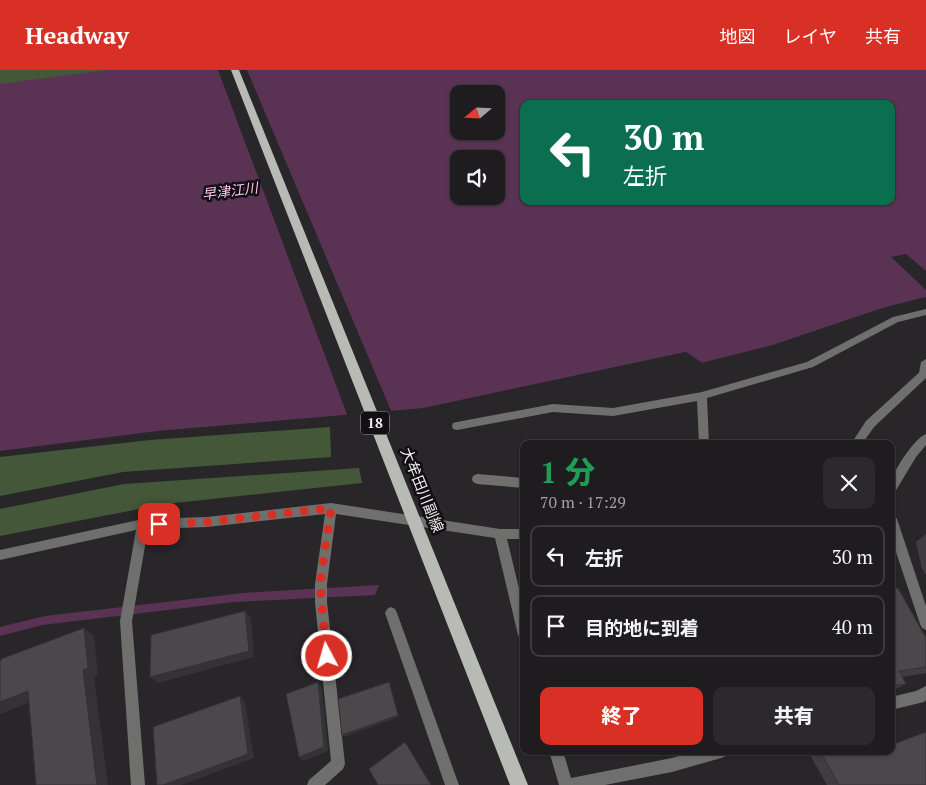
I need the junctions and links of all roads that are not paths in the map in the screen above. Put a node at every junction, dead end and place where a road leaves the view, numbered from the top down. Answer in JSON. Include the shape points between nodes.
{"nodes":[{"id":1,"x":235,"y":70,"type":"edge"},
{"id":2,"x":926,"y":312,"type":"edge"},
{"id":3,"x":926,"y":362,"type":"edge"},
{"id":4,"x":925,"y":372,"type":"edge"},
{"id":5,"x":702,"y":396,"type":"junction"},
{"id":6,"x":458,"y":426,"type":"dead end"},
{"id":7,"x":926,"y":438,"type":"edge"},
{"id":8,"x":704,"y":440,"type":"edge"},
{"id":9,"x":859,"y":440,"type":"edge"},
{"id":10,"x":477,"y":479,"type":"dead end"},
{"id":11,"x":895,"y":482,"type":"edge"},
{"id":12,"x":520,"y":483,"type":"edge"},
{"id":13,"x":331,"y":508,"type":"junction"},
{"id":14,"x":143,"y":524,"type":"junction"},
{"id":15,"x":895,"y":531,"type":"edge"},
{"id":16,"x":500,"y":534,"type":"junction"},
{"id":17,"x":520,"y":534,"type":"edge"},
{"id":18,"x":0,"y":555,"type":"edge"},
{"id":19,"x":391,"y":613,"type":"dead end"},
{"id":20,"x":520,"y":618,"type":"edge"},
{"id":21,"x":926,"y":624,"type":"edge"},
{"id":22,"x":926,"y":692,"type":"edge"},
{"id":23,"x":895,"y":703,"type":"edge"},
{"id":24,"x":557,"y":755,"type":"edge"},
{"id":25,"x":706,"y":755,"type":"edge"},
{"id":26,"x":138,"y":785,"type":"edge"},
{"id":27,"x":314,"y":785,"type":"edge"},
{"id":28,"x":452,"y":785,"type":"edge"},
{"id":29,"x":519,"y":785,"type":"edge"},
{"id":30,"x":568,"y":785,"type":"edge"}],
"edges":[{"from":1,"to":29,"type":"main road","name":"大牟田川副線","number":"18"},
{"from":2,"to":5,"type":"street","via":[[896,319],[810,365]]},
{"from":3,"to":4,"type":"street"},
{"from":4,"to":9,"type":"street","via":[[870,424]]},
{"from":5,"to":6,"type":"street","via":[[613,412],[553,408]]},
{"from":5,"to":8,"type":"street"},
{"from":7,"to":11,"type":"street"},
{"from":10,"to":12,"type":"street"},
{"from":13,"to":14,"type":"street","via":[[207,522]]},
{"from":13,"to":16,"type":"street"},
{"from":13,"to":27,"type":"street","via":[[320,584],[338,764]]},
{"from":14,"to":18,"type":"street"},
{"from":14,"to":26,"type":"street","via":[[126,621]]},
{"from":15,"to":21,"type":"street"},
{"from":16,"to":17,"type":"street"},
{"from":16,"to":20,"type":"street"},
{"from":19,"to":28,"type":"street"},
{"from":22,"to":23,"type":"street"},
{"from":24,"to":30,"type":"street"},
{"from":25,"to":30,"type":"street","via":[[672,765]]}]}
